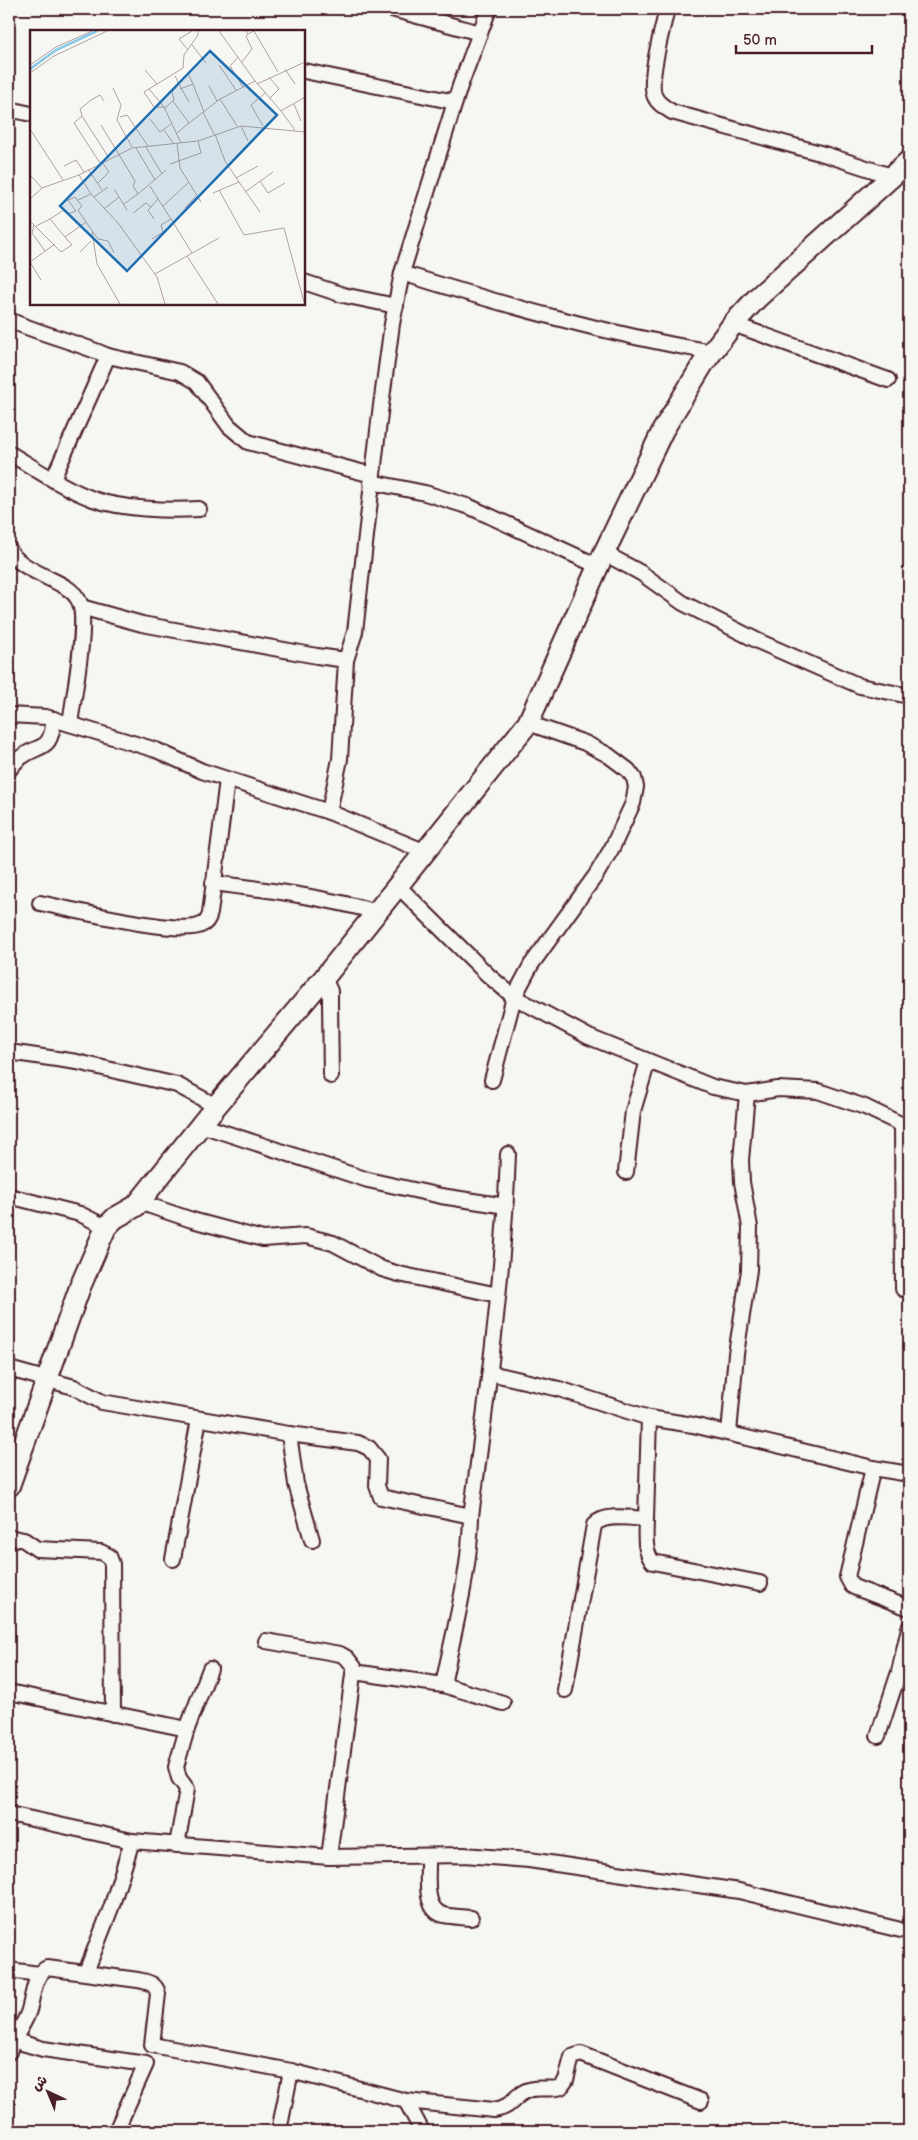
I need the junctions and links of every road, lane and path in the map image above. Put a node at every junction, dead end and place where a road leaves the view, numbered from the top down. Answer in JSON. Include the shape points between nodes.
{"nodes":[{"id":1,"x":392,"y":9,"type":"edge"},
{"id":2,"x":489,"y":9,"type":"edge"},
{"id":3,"x":667,"y":9,"type":"edge"},
{"id":4,"x":480,"y":33,"type":"junction"},
{"id":5,"x":305,"y":71,"type":"edge"},
{"id":6,"x":455,"y":102,"type":"junction"},
{"id":7,"x":9,"y":109,"type":"edge"},
{"id":8,"x":30,"y":114,"type":"edge"},
{"id":9,"x":909,"y":161,"type":"edge"},
{"id":10,"x":891,"y":176,"type":"junction"},
{"id":11,"x":402,"y":273,"type":"junction"},
{"id":12,"x":305,"y":282,"type":"edge"},
{"id":13,"x":396,"y":306,"type":"junction"},
{"id":14,"x":9,"y":320,"type":"edge"},
{"id":15,"x":733,"y":324,"type":"junction"},
{"id":16,"x":712,"y":352,"type":"junction"},
{"id":17,"x":108,"y":356,"type":"junction"},
{"id":18,"x":888,"y":380,"type":"dead end"},
{"id":19,"x":9,"y":453,"type":"edge"},
{"id":20,"x":53,"y":478,"type":"junction"},
{"id":21,"x":372,"y":478,"type":"junction"},
{"id":22,"x":198,"y":509,"type":"dead end"},
{"id":23,"x":9,"y":549,"type":"edge"},
{"id":24,"x":601,"y":560,"type":"junction"},
{"id":25,"x":81,"y":607,"type":"junction"},
{"id":26,"x":346,"y":660,"type":"junction"},
{"id":27,"x":909,"y":696,"type":"edge"},
{"id":28,"x":9,"y":715,"type":"edge"},
{"id":29,"x":54,"y":719,"type":"junction"},
{"id":30,"x":528,"y":723,"type":"junction"},
{"id":31,"x":70,"y":724,"type":"junction"},
{"id":32,"x":9,"y":770,"type":"edge"},
{"id":33,"x":227,"y":780,"type":"junction"},
{"id":34,"x":329,"y":812,"type":"junction"},
{"id":35,"x":426,"y":852,"type":"junction"},
{"id":36,"x":213,"y":883,"type":"junction"},
{"id":37,"x":398,"y":886,"type":"junction"},
{"id":38,"x":40,"y":903,"type":"dead end"},
{"id":39,"x":377,"y":912,"type":"junction"},
{"id":40,"x":324,"y":978,"type":"junction"},
{"id":41,"x":514,"y":997,"type":"junction"},
{"id":42,"x":9,"y":1052,"type":"edge"},
{"id":43,"x":648,"y":1060,"type":"junction"},
{"id":44,"x":331,"y":1076,"type":"dead end"},
{"id":45,"x":492,"y":1080,"type":"dead end"},
{"id":46,"x":746,"y":1094,"type":"junction"},
{"id":47,"x":216,"y":1106,"type":"junction"},
{"id":48,"x":201,"y":1125,"type":"junction"},
{"id":49,"x":906,"y":1127,"type":"edge"},
{"id":50,"x":508,"y":1154,"type":"dead end"},
{"id":51,"x":626,"y":1172,"type":"dead end"},
{"id":52,"x":9,"y":1196,"type":"edge"},
{"id":53,"x":139,"y":1202,"type":"junction"},
{"id":54,"x":506,"y":1206,"type":"junction"},
{"id":55,"x":106,"y":1226,"type":"junction"},
{"id":56,"x":904,"y":1288,"type":"dead end"},
{"id":57,"x":498,"y":1295,"type":"junction"},
{"id":58,"x":9,"y":1369,"type":"edge"},
{"id":59,"x":490,"y":1373,"type":"junction"},
{"id":60,"x":47,"y":1379,"type":"junction"},
{"id":61,"x":649,"y":1418,"type":"junction"},
{"id":62,"x":199,"y":1419,"type":"junction"},
{"id":63,"x":289,"y":1434,"type":"junction"},
{"id":64,"x":729,"y":1434,"type":"junction"},
{"id":65,"x":13,"y":1460,"type":"edge"},
{"id":66,"x":873,"y":1468,"type":"junction"},
{"id":67,"x":909,"y":1474,"type":"edge"},
{"id":68,"x":9,"y":1486,"type":"edge"},
{"id":69,"x":471,"y":1516,"type":"junction"},
{"id":70,"x":646,"y":1518,"type":"junction"},
{"id":71,"x":9,"y":1537,"type":"edge"},
{"id":72,"x":312,"y":1540,"type":"dead end"},
{"id":73,"x":173,"y":1559,"type":"dead end"},
{"id":74,"x":760,"y":1583,"type":"dead end"},
{"id":75,"x":909,"y":1608,"type":"edge"},
{"id":76,"x":909,"y":1628,"type":"edge"},
{"id":77,"x":266,"y":1642,"type":"dead end"},
{"id":78,"x":210,"y":1669,"type":"dead end"},
{"id":79,"x":354,"y":1672,"type":"junction"},
{"id":80,"x":443,"y":1685,"type":"junction"},
{"id":81,"x":565,"y":1690,"type":"dead end"},
{"id":82,"x":9,"y":1692,"type":"edge"},
{"id":83,"x":503,"y":1702,"type":"dead end"},
{"id":84,"x":113,"y":1714,"type":"junction"},
{"id":85,"x":187,"y":1729,"type":"junction"},
{"id":86,"x":878,"y":1736,"type":"dead end"},
{"id":87,"x":9,"y":1814,"type":"edge"},
{"id":88,"x":132,"y":1841,"type":"junction"},
{"id":89,"x":178,"y":1844,"type":"junction"},
{"id":90,"x":428,"y":1856,"type":"junction"},
{"id":91,"x":329,"y":1857,"type":"junction"},
{"id":92,"x":472,"y":1918,"type":"dead end"},
{"id":93,"x":909,"y":1932,"type":"edge"},
{"id":94,"x":9,"y":1970,"type":"edge"},
{"id":95,"x":86,"y":1972,"type":"junction"},
{"id":96,"x":39,"y":1974,"type":"junction"},
{"id":97,"x":152,"y":2045,"type":"junction"},
{"id":98,"x":10,"y":2046,"type":"edge"},
{"id":99,"x":146,"y":2064,"type":"junction"},
{"id":100,"x":291,"y":2071,"type":"junction"},
{"id":101,"x":406,"y":2100,"type":"junction"},
{"id":102,"x":702,"y":2100,"type":"dead end"},
{"id":103,"x":116,"y":2131,"type":"edge"},
{"id":104,"x":279,"y":2131,"type":"edge"},
{"id":105,"x":422,"y":2131,"type":"edge"}],
"edges":[{"from":1,"to":4,"type":"street"},
{"from":2,"to":4,"type":"street"},
{"from":3,"to":10,"type":"street","via":[[653,78],[654,97],[661,106],[672,112]]},
{"from":4,"to":6,"type":"street"},
{"from":5,"to":6,"type":"street"},
{"from":6,"to":11,"type":"street"},
{"from":7,"to":8,"type":"street"},
{"from":9,"to":10,"type":"street"},
{"from":10,"to":15,"type":"street","via":[[757,298]]},
{"from":11,"to":13,"type":"street"},
{"from":11,"to":16,"type":"street","via":[[604,331]]},
{"from":12,"to":13,"type":"street","via":[[343,295]]},
{"from":13,"to":21,"type":"street"},
{"from":14,"to":17,"type":"street"},
{"from":15,"to":16,"type":"street"},
{"from":15,"to":18,"type":"street"},
{"from":16,"to":24,"type":"street","via":[[663,430]]},
{"from":17,"to":20,"type":"street"},
{"from":17,"to":21,"type":"street","via":[[190,377],[205,391],[229,426],[248,442]]},
{"from":19,"to":20,"type":"street"},
{"from":20,"to":22,"type":"street","via":[[88,497],[112,504],[172,510]]},
{"from":21,"to":24,"type":"street","via":[[470,507]]},
{"from":21,"to":26,"type":"street","via":[[355,632]]},
{"from":23,"to":25,"type":"street","via":[[20,562],[67,588]]},
{"from":24,"to":27,"type":"street","via":[[641,573],[683,602],[760,642],[860,686]]},
{"from":24,"to":30,"type":"street"},
{"from":25,"to":26,"type":"street","via":[[142,624]]},
{"from":25,"to":31,"type":"street","via":[[80,645]]},
{"from":26,"to":34,"type":"street","via":[[340,759]]},
{"from":28,"to":29,"type":"street","via":[[26,714]]},
{"from":29,"to":31,"type":"street"},
{"from":29,"to":32,"type":"street","via":[[53,731],[43,747],[18,759]]},
{"from":30,"to":35,"type":"street"},
{"from":30,"to":41,"type":"street","via":[[585,743],[608,755],[628,770],[636,787],[612,848],[531,965]]},
{"from":31,"to":33,"type":"street","via":[[156,750]]},
{"from":33,"to":34,"type":"street"},
{"from":33,"to":36,"type":"street"},
{"from":34,"to":35,"type":"street"},
{"from":35,"to":37,"type":"street"},
{"from":36,"to":38,"type":"street","via":[[208,919],[201,925],[187,928],[142,923]]},
{"from":36,"to":39,"type":"street","via":[[300,894]]},
{"from":37,"to":39,"type":"street"},
{"from":37,"to":41,"type":"street"},
{"from":39,"to":40,"type":"street"},
{"from":40,"to":44,"type":"street","via":[[330,991]]},
{"from":40,"to":47,"type":"street"},
{"from":41,"to":43,"type":"street","via":[[590,1037]]},
{"from":41,"to":45,"type":"street"},
{"from":42,"to":47,"type":"street","via":[[76,1062],[177,1085]]},
{"from":43,"to":46,"type":"street","via":[[713,1087]]},
{"from":43,"to":51,"type":"street","via":[[632,1112]]},
{"from":46,"to":49,"type":"street","via":[[778,1089],[818,1091],[865,1107]]},
{"from":46,"to":64,"type":"street","via":[[741,1160],[750,1226],[749,1270],[736,1354]]},
{"from":47,"to":48,"type":"street"},
{"from":48,"to":53,"type":"street"},
{"from":48,"to":54,"type":"street","via":[[368,1180]]},
{"from":49,"to":56,"type":"street"},
{"from":50,"to":54,"type":"street"},
{"from":52,"to":55,"type":"street","via":[[80,1214]]},
{"from":53,"to":55,"type":"street"},
{"from":53,"to":57,"type":"street","via":[[262,1239],[306,1236],[333,1243],[382,1269]]},
{"from":54,"to":57,"type":"street"},
{"from":55,"to":60,"type":"street","via":[[80,1286]]},
{"from":57,"to":59,"type":"street"},
{"from":58,"to":60,"type":"street"},
{"from":59,"to":61,"type":"street","via":[[559,1389]]},
{"from":59,"to":69,"type":"street"},
{"from":60,"to":62,"type":"street","via":[[79,1389],[102,1402]]},
{"from":60,"to":65,"type":"street"},
{"from":61,"to":64,"type":"street"},
{"from":61,"to":70,"type":"street"},
{"from":62,"to":63,"type":"street"},
{"from":62,"to":73,"type":"street"},
{"from":63,"to":69,"type":"street","via":[[358,1443],[370,1448],[378,1459],[377,1486],[381,1497]]},
{"from":63,"to":72,"type":"street","via":[[296,1484]]},
{"from":64,"to":66,"type":"street"},
{"from":65,"to":68,"type":"street"},
{"from":66,"to":67,"type":"street"},
{"from":66,"to":75,"type":"street","via":[[847,1577],[852,1586]]},
{"from":69,"to":80,"type":"street","via":[[464,1581]]},
{"from":70,"to":74,"type":"street","via":[[646,1548],[653,1562]]},
{"from":70,"to":81,"type":"street","via":[[606,1518],[599,1519],[594,1525]]},
{"from":71,"to":84,"type":"street","via":[[24,1540],[37,1549],[101,1552],[109,1556],[112,1564]]},
{"from":76,"to":86,"type":"street","via":[[899,1672]]},
{"from":77,"to":79,"type":"street","via":[[340,1654],[352,1663]]},
{"from":78,"to":85,"type":"street"},
{"from":79,"to":80,"type":"street"},
{"from":79,"to":91,"type":"street"},
{"from":80,"to":83,"type":"street"},
{"from":82,"to":84,"type":"street"},
{"from":84,"to":85,"type":"street"},
{"from":85,"to":89,"type":"street","via":[[176,1767],[187,1789]]},
{"from":87,"to":88,"type":"street"},
{"from":88,"to":89,"type":"street"},
{"from":88,"to":95,"type":"street"},
{"from":89,"to":91,"type":"street"},
{"from":90,"to":91,"type":"street"},
{"from":90,"to":92,"type":"street","via":[[431,1906],[443,1915]]},
{"from":90,"to":93,"type":"street","via":[[529,1860],[740,1891]]},
{"from":94,"to":96,"type":"street"},
{"from":95,"to":96,"type":"street","via":[[47,1968]]},
{"from":95,"to":97,"type":"street","via":[[149,1982],[156,1987],[158,2001]]},
{"from":96,"to":98,"type":"street","via":[[28,2014]]},
{"from":97,"to":99,"type":"street"},
{"from":97,"to":100,"type":"street"},
{"from":98,"to":99,"type":"street"},
{"from":99,"to":103,"type":"street"},
{"from":100,"to":101,"type":"street"},
{"from":100,"to":104,"type":"street"},
{"from":101,"to":102,"type":"street","via":[[494,2110],[504,2108],[528,2090],[557,2088],[564,2084],[572,2057],[581,2054]]},
{"from":101,"to":105,"type":"street"}]}
